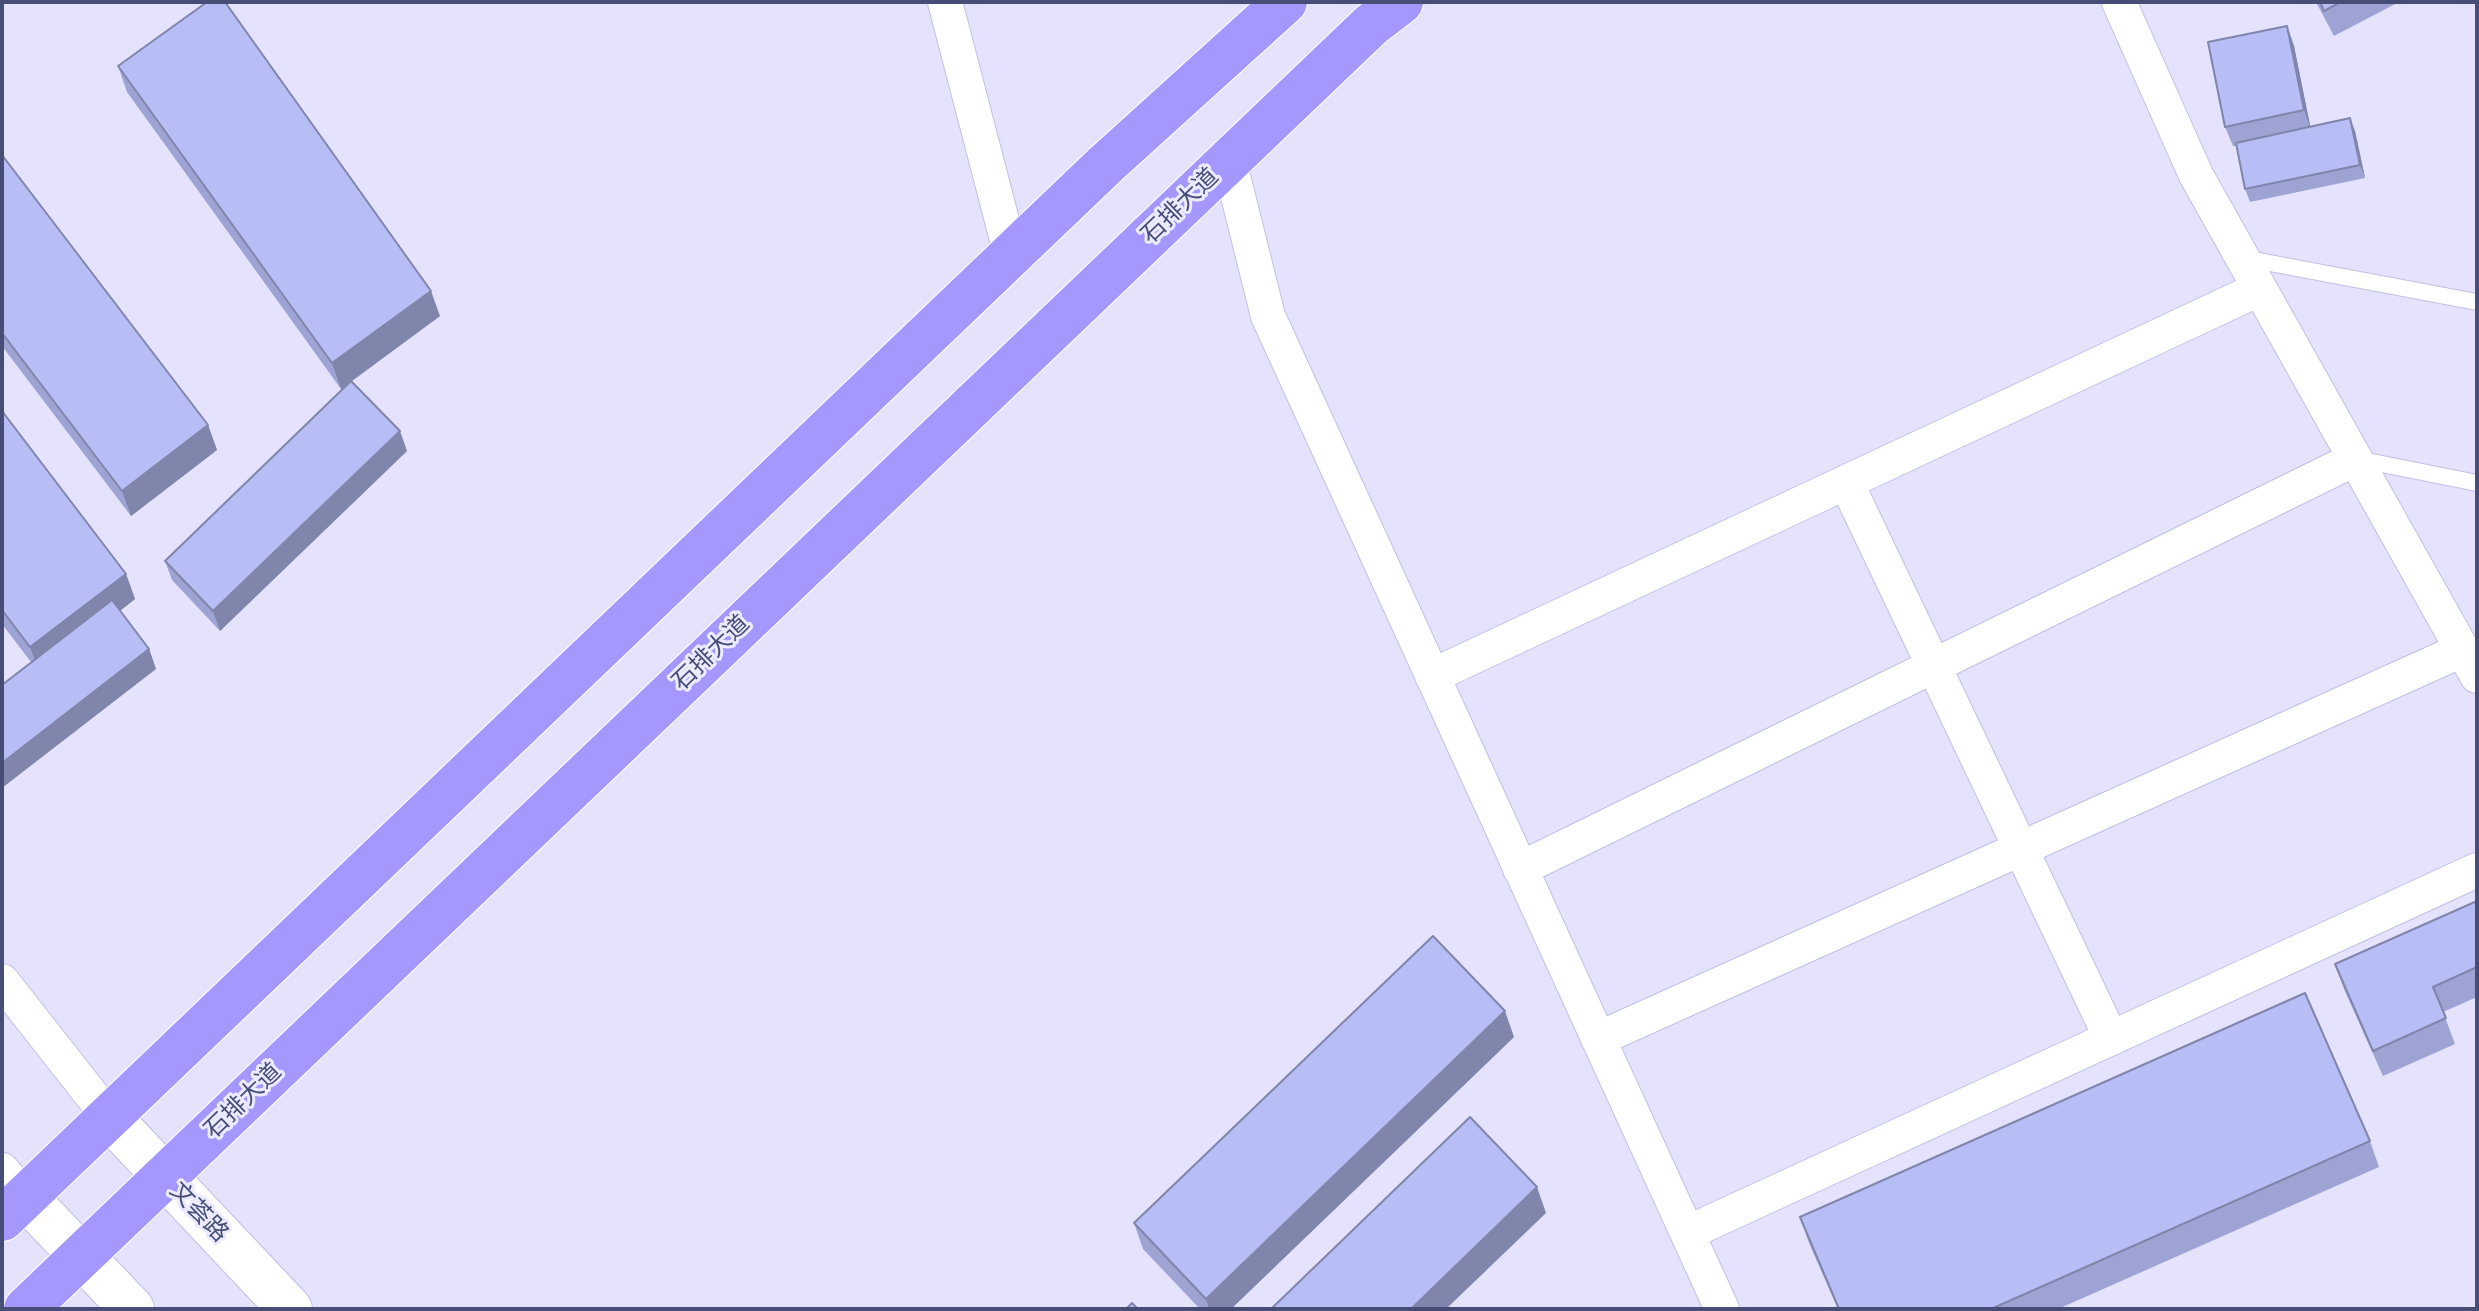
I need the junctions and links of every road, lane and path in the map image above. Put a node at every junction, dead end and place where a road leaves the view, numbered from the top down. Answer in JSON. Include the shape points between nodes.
{"nodes":[{"id":1,"x":945,"y":2,"type":"edge"},
{"id":2,"x":1285,"y":2,"type":"edge"},
{"id":3,"x":1401,"y":2,"type":"edge"},
{"id":4,"x":2119,"y":2,"type":"edge"},
{"id":5,"x":1229,"y":160,"type":"junction"},
{"id":6,"x":1011,"y":255,"type":"junction"},
{"id":7,"x":2242,"y":258,"type":"junction"},
{"id":8,"x":2259,"y":289,"type":"junction"},
{"id":9,"x":2477,"y":302,"type":"edge"},
{"id":10,"x":2355,"y":459,"type":"junction"},
{"id":11,"x":1846,"y":482,"type":"junction"},
{"id":12,"x":2477,"y":483,"type":"edge"},
{"id":13,"x":2469,"y":663,"type":"edge"},
{"id":14,"x":1934,"y":666,"type":"junction"},
{"id":15,"x":1432,"y":676,"type":"junction"},
{"id":16,"x":2021,"y":849,"type":"junction"},
{"id":17,"x":1520,"y":869,"type":"junction"},
{"id":18,"x":2477,"y":870,"type":"edge"},
{"id":19,"x":2,"y":981,"type":"edge"},
{"id":20,"x":2111,"y":1038,"type":"junction"},
{"id":21,"x":1598,"y":1039,"type":"junction"},
{"id":22,"x":108,"y":1116,"type":"junction"},
{"id":23,"x":165,"y":1178,"type":"junction"},
{"id":24,"x":10,"y":1195,"type":"edge"},
{"id":25,"x":1687,"y":1233,"type":"junction"},
{"id":26,"x":81,"y":1256,"type":"junction"},
{"id":27,"x":26,"y":1309,"type":"edge"},
{"id":28,"x":132,"y":1309,"type":"edge"},
{"id":29,"x":290,"y":1309,"type":"edge"},
{"id":30,"x":1722,"y":1309,"type":"edge"}],
"edges":[{"from":1,"to":6,"type":"street"},
{"from":2,"to":6,"type":"main road"},
{"from":3,"to":5,"type":"main road","name":"石排大道"},
{"from":4,"to":7,"type":"street","via":[[2196,175]]},
{"from":5,"to":15,"type":"street","via":[[1268,316]]},
{"from":5,"to":23,"type":"main road","name":"石排大道"},
{"from":6,"to":22,"type":"main road"},
{"from":7,"to":8,"type":"street"},
{"from":7,"to":9,"type":"lane"},
{"from":8,"to":10,"type":"street"},
{"from":8,"to":11,"type":"street"},
{"from":10,"to":12,"type":"lane"},
{"from":10,"to":13,"type":"street"},
{"from":10,"to":14,"type":"street"},
{"from":11,"to":14,"type":"street"},
{"from":11,"to":15,"type":"street"},
{"from":13,"to":16,"type":"street"},
{"from":14,"to":16,"type":"street"},
{"from":14,"to":17,"type":"street"},
{"from":15,"to":17,"type":"street"},
{"from":16,"to":20,"type":"street"},
{"from":16,"to":21,"type":"street"},
{"from":17,"to":21,"type":"street"},
{"from":18,"to":20,"type":"street"},
{"from":19,"to":22,"type":"street"},
{"from":20,"to":25,"type":"street"},
{"from":21,"to":25,"type":"street"},
{"from":22,"to":23,"type":"main road","name":"文荟路"},
{"from":22,"to":24,"type":"main road"},
{"from":23,"to":26,"type":"main road","name":"石排大道"},
{"from":23,"to":29,"type":"main road","name":"文荟路"},
{"from":24,"to":26,"type":"main road"},
{"from":25,"to":30,"type":"street"},
{"from":26,"to":27,"type":"main road","name":"石排大道"},
{"from":26,"to":28,"type":"main road"}]}
